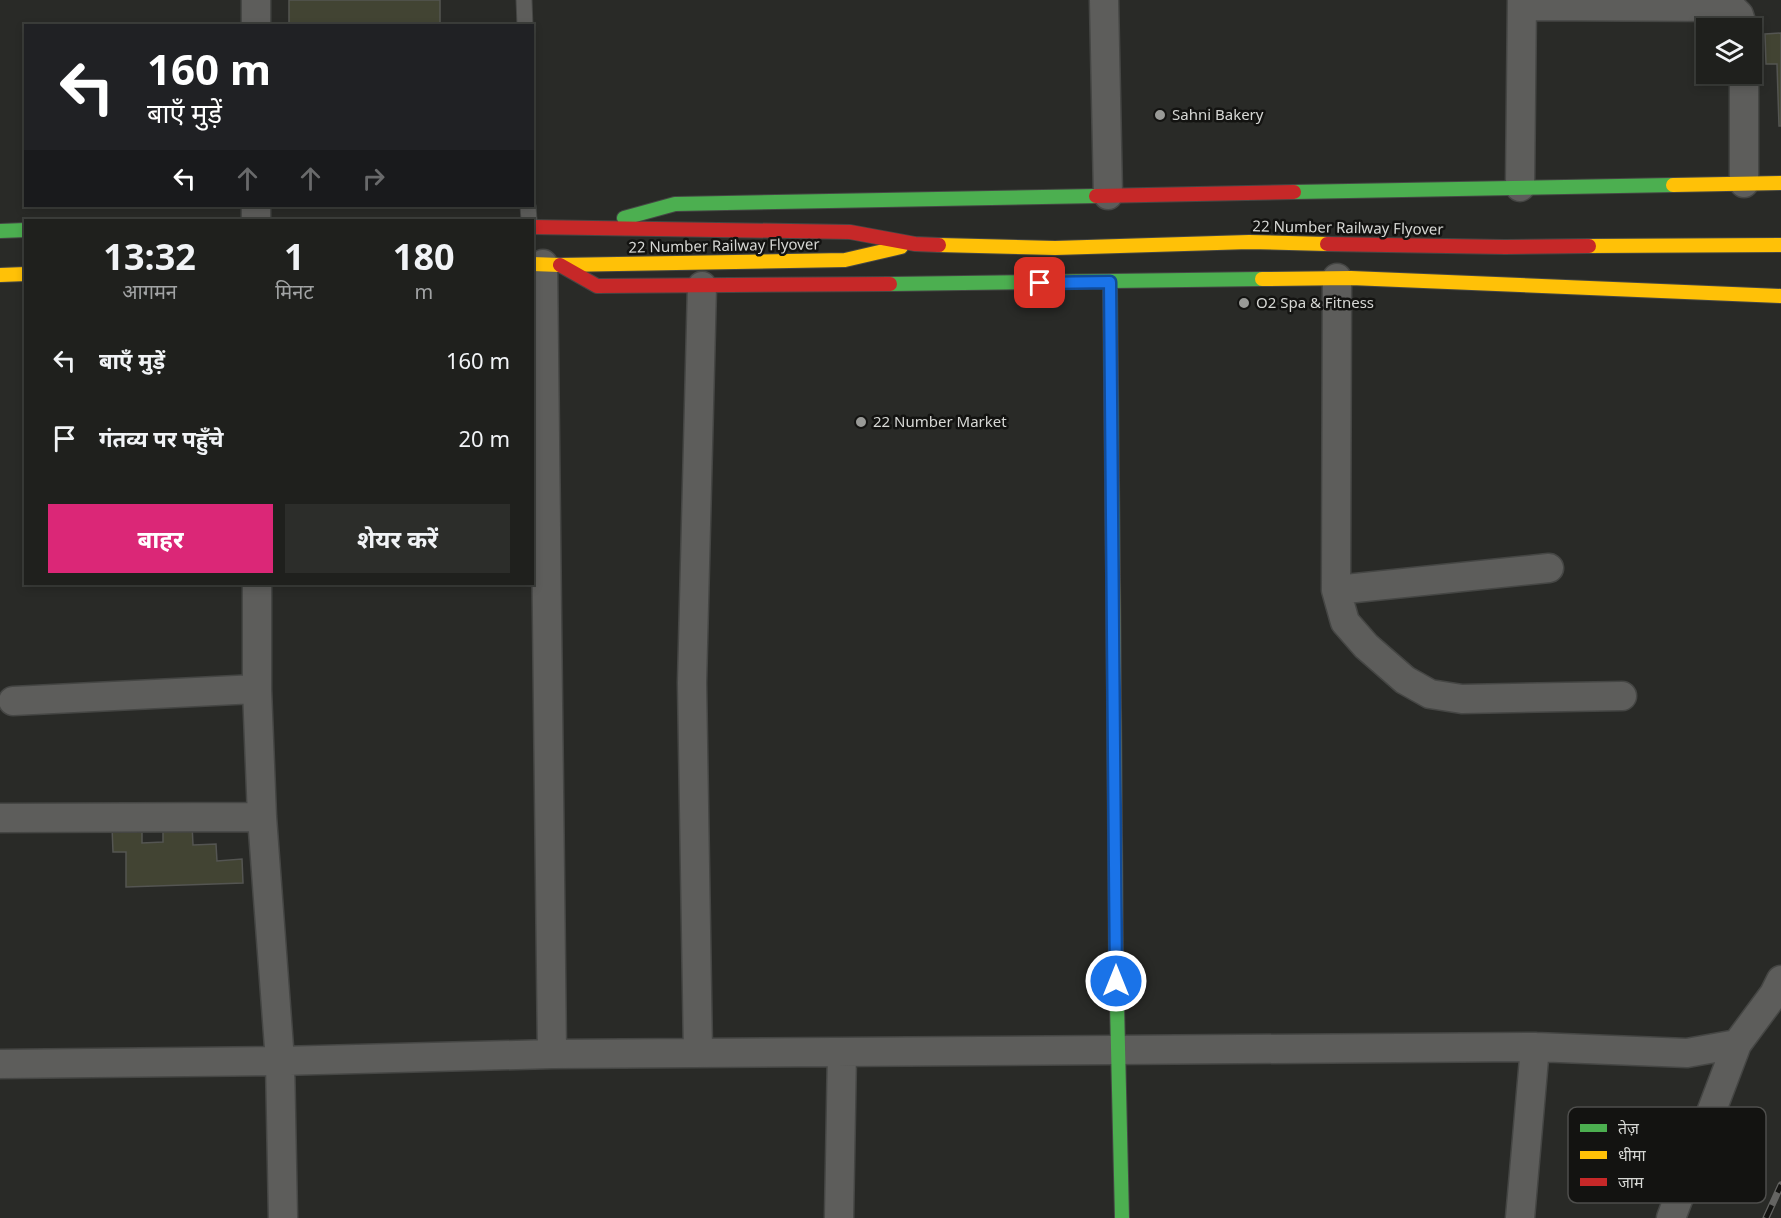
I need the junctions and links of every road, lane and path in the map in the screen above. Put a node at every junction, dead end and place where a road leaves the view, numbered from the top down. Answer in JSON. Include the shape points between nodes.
{"nodes":[{"id":1,"x":256,"y":0,"type":"edge"},
{"id":2,"x":524,"y":0,"type":"edge"},
{"id":3,"x":1104,"y":0,"type":"edge"},
{"id":4,"x":1522,"y":3,"type":"edge"},
{"id":5,"x":1740,"y":18,"type":"edge"},
{"id":6,"x":256,"y":24,"type":"edge"},
{"id":7,"x":525,"y":24,"type":"edge"},
{"id":8,"x":1744,"y":84,"type":"edge"},
{"id":9,"x":1744,"y":183,"type":"junction"},
{"id":10,"x":1781,"y":183,"type":"edge"},
{"id":11,"x":1520,"y":187,"type":"junction"},
{"id":12,"x":1108,"y":195,"type":"junction"},
{"id":13,"x":534,"y":226,"type":"edge"},
{"id":14,"x":588,"y":228,"type":"junction"},
{"id":15,"x":24,"y":230,"type":"edge"},
{"id":16,"x":0,"y":231,"type":"edge"},
{"id":17,"x":915,"y":244,"type":"junction"},
{"id":18,"x":1781,"y":245,"type":"edge"},
{"id":19,"x":545,"y":264,"type":"edge"},
{"id":20,"x":24,"y":274,"type":"edge"},
{"id":21,"x":0,"y":275,"type":"edge"},
{"id":22,"x":1336,"y":278,"type":"junction"},
{"id":23,"x":1110,"y":282,"type":"junction"},
{"id":24,"x":702,"y":286,"type":"junction"},
{"id":25,"x":1781,"y":296,"type":"edge"},
{"id":26,"x":1549,"y":567,"type":"dead end"},
{"id":27,"x":257,"y":585,"type":"edge"},
{"id":28,"x":1336,"y":590,"type":"junction"},
{"id":29,"x":257,"y":689,"type":"junction"},
{"id":30,"x":1622,"y":696,"type":"dead end"},
{"id":31,"x":13,"y":701,"type":"dead end"},
{"id":32,"x":262,"y":817,"type":"junction"},
{"id":33,"x":0,"y":818,"type":"edge"},
{"id":34,"x":1781,"y":980,"type":"edge"},
{"id":35,"x":1737,"y":1044,"type":"junction"},
{"id":36,"x":1535,"y":1047,"type":"junction"},
{"id":37,"x":1117,"y":1051,"type":"junction"},
{"id":38,"x":842,"y":1052,"type":"junction"},
{"id":39,"x":698,"y":1053,"type":"junction"},
{"id":40,"x":552,"y":1054,"type":"junction"},
{"id":41,"x":280,"y":1061,"type":"junction"},
{"id":42,"x":0,"y":1064,"type":"edge"},
{"id":43,"x":1713,"y":1107,"type":"edge"},
{"id":44,"x":1677,"y":1203,"type":"edge"},
{"id":45,"x":283,"y":1218,"type":"edge"},
{"id":46,"x":839,"y":1218,"type":"edge"},
{"id":47,"x":1122,"y":1218,"type":"edge"},
{"id":48,"x":1520,"y":1218,"type":"edge"},
{"id":49,"x":1671,"y":1218,"type":"edge"}],
"edges":[{"from":1,"to":6,"type":"street"},
{"from":2,"to":7,"type":"lane"},
{"from":3,"to":12,"type":"street"},
{"from":4,"to":5,"type":"street","via":[[1731,7]]},
{"from":4,"to":11,"type":"street"},
{"from":8,"to":9,"type":"street"},
{"from":9,"to":10,"type":"street"},
{"from":9,"to":11,"type":"street"},
{"from":11,"to":12,"type":"street"},
{"from":12,"to":14,"type":"street","via":[[675,204]]},
{"from":13,"to":14,"type":"street","name":"22 Number Railway Flyover"},
{"from":14,"to":17,"type":"street","name":"22 Number Railway Flyover","via":[[850,232]]},
{"from":15,"to":16,"type":"street"},
{"from":17,"to":18,"type":"street","name":"22 Number Railway Flyover","via":[[1055,248],[1249,242],[1505,247]]},
{"from":17,"to":19,"type":"street","name":"22 Number Railway Flyover","via":[[845,260]]},
{"from":19,"to":24,"type":"street","via":[[597,286]]},
{"from":19,"to":40,"type":"street"},
{"from":20,"to":21,"type":"street"},
{"from":22,"to":23,"type":"street"},
{"from":22,"to":25,"type":"street"},
{"from":22,"to":28,"type":"street"},
{"from":23,"to":24,"type":"street"},
{"from":23,"to":37,"type":"street"},
{"from":24,"to":39,"type":"street","via":[[692,683]]},
{"from":26,"to":28,"type":"street"},
{"from":27,"to":29,"type":"street"},
{"from":28,"to":30,"type":"street","via":[[1345,622],[1366,646],[1405,680],[1430,694],[1462,699]]},
{"from":29,"to":31,"type":"street"},
{"from":29,"to":32,"type":"street"},
{"from":32,"to":33,"type":"street"},
{"from":32,"to":41,"type":"street"},
{"from":34,"to":35,"type":"street"},
{"from":35,"to":36,"type":"street","via":[[1687,1053]]},
{"from":35,"to":43,"type":"street"},
{"from":36,"to":37,"type":"street"},
{"from":36,"to":48,"type":"street"},
{"from":37,"to":38,"type":"street"},
{"from":37,"to":47,"type":"street"},
{"from":38,"to":39,"type":"street"},
{"from":38,"to":46,"type":"street"},
{"from":39,"to":40,"type":"street"},
{"from":40,"to":41,"type":"street"},
{"from":41,"to":42,"type":"street"},
{"from":41,"to":45,"type":"street"},
{"from":44,"to":49,"type":"street"}]}
